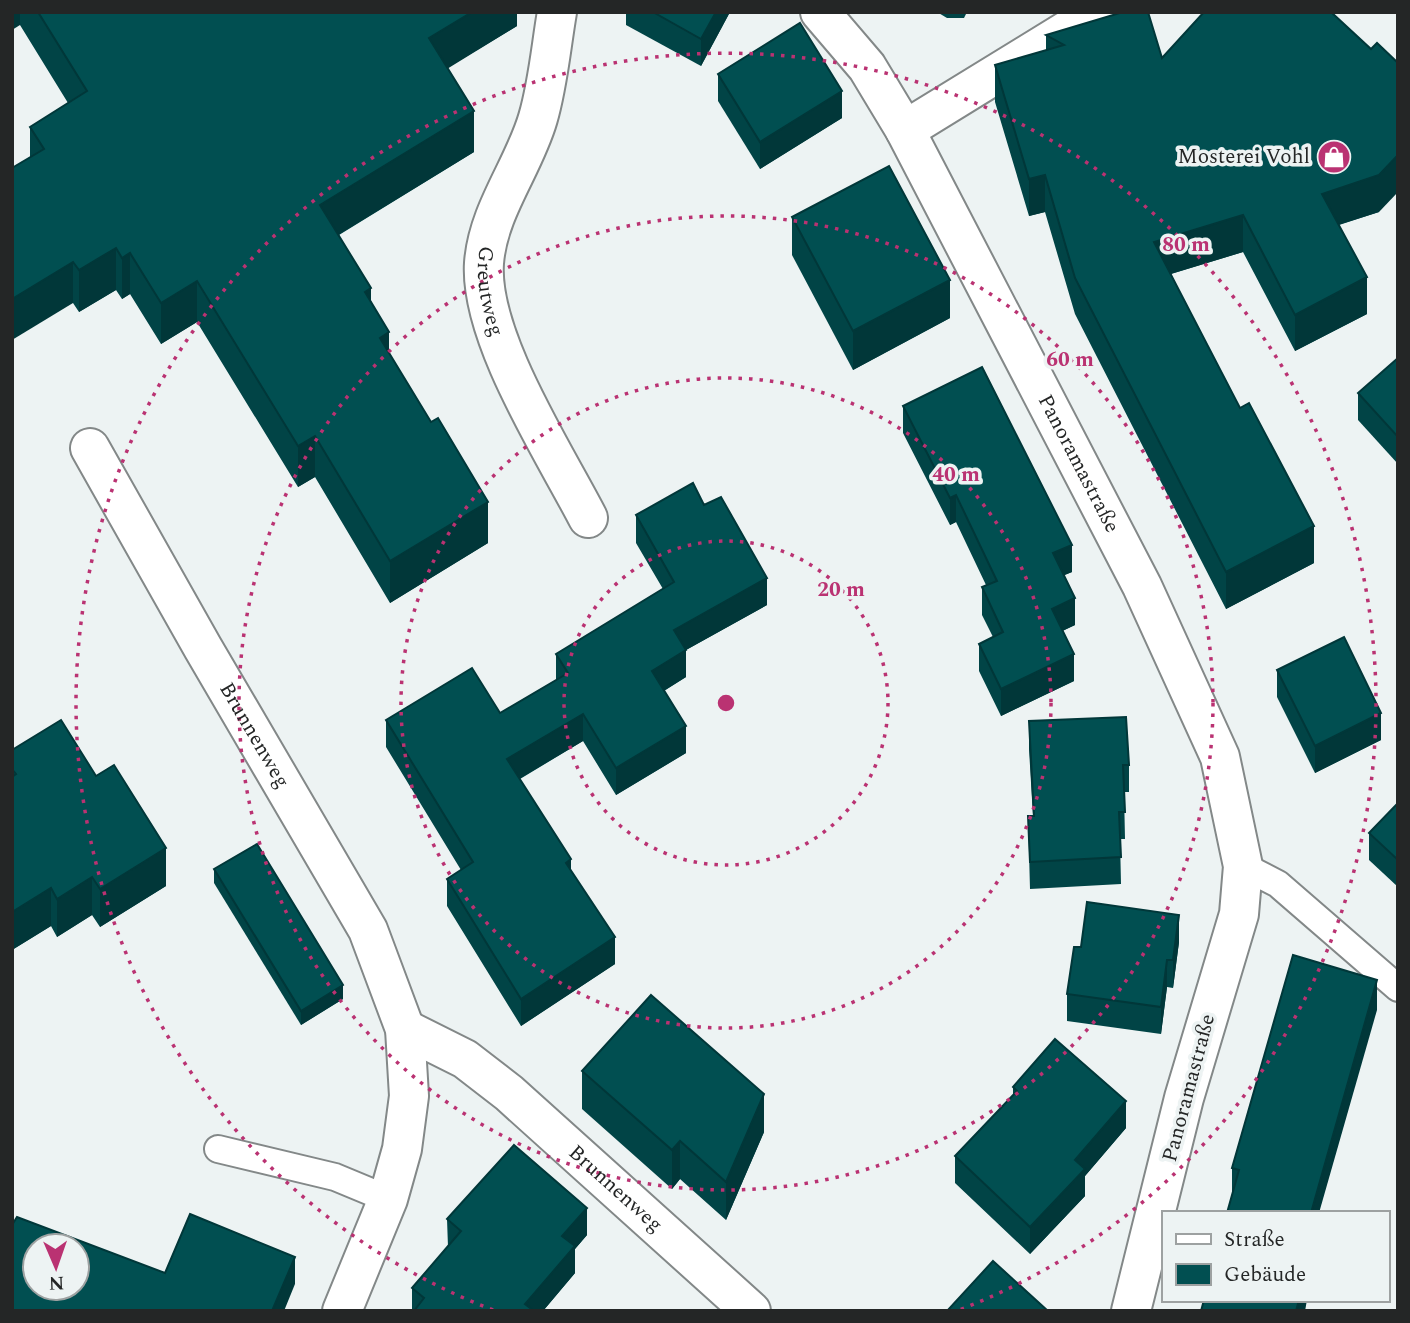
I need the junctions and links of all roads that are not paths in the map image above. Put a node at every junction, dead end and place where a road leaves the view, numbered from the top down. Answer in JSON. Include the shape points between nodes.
{"nodes":[{"id":1,"x":557,"y":12,"type":"edge"},
{"id":2,"x":820,"y":12,"type":"edge"},
{"id":3,"x":1097,"y":12,"type":"edge"},
{"id":4,"x":905,"y":130,"type":"junction"},
{"id":5,"x":90,"y":448,"type":"dead end"},
{"id":6,"x":588,"y":518,"type":"dead end"},
{"id":7,"x":1243,"y":866,"type":"junction"},
{"id":8,"x":1398,"y":988,"type":"edge"},
{"id":9,"x":405,"y":1029,"type":"junction"},
{"id":10,"x":218,"y":1149,"type":"dead end"},
{"id":11,"x":388,"y":1199,"type":"junction"},
{"id":12,"x":342,"y":1311,"type":"edge"},
{"id":13,"x":751,"y":1311,"type":"edge"},
{"id":14,"x":1131,"y":1311,"type":"edge"}],
"edges":[{"from":1,"to":6,"type":"street","name":"Greutweg","via":[[538,118],[494,220],[484,262],[487,304],[510,367]]},
{"from":2,"to":4,"type":"street","name":"Panoramastraße","via":[[867,67]]},
{"from":3,"to":4,"type":"street"},
{"from":4,"to":7,"type":"street","name":"Panoramastraße","via":[[1142,586],[1220,757]]},
{"from":5,"to":9,"type":"street","name":"Brunnenweg","via":[[368,930]]},
{"from":7,"to":8,"type":"lane","via":[[1278,884]]},
{"from":7,"to":14,"type":"street","name":"Panoramastraße","via":[[1239,914],[1184,1098]]},
{"from":9,"to":11,"type":"street","name":"Brunnenweg","via":[[409,1096],[402,1149]]},
{"from":9,"to":13,"type":"street","name":"Brunnenweg","via":[[465,1059],[509,1093]]},
{"from":10,"to":11,"type":"lane","via":[[335,1177]]},
{"from":11,"to":12,"type":"street","name":"Brunnenweg"}]}
